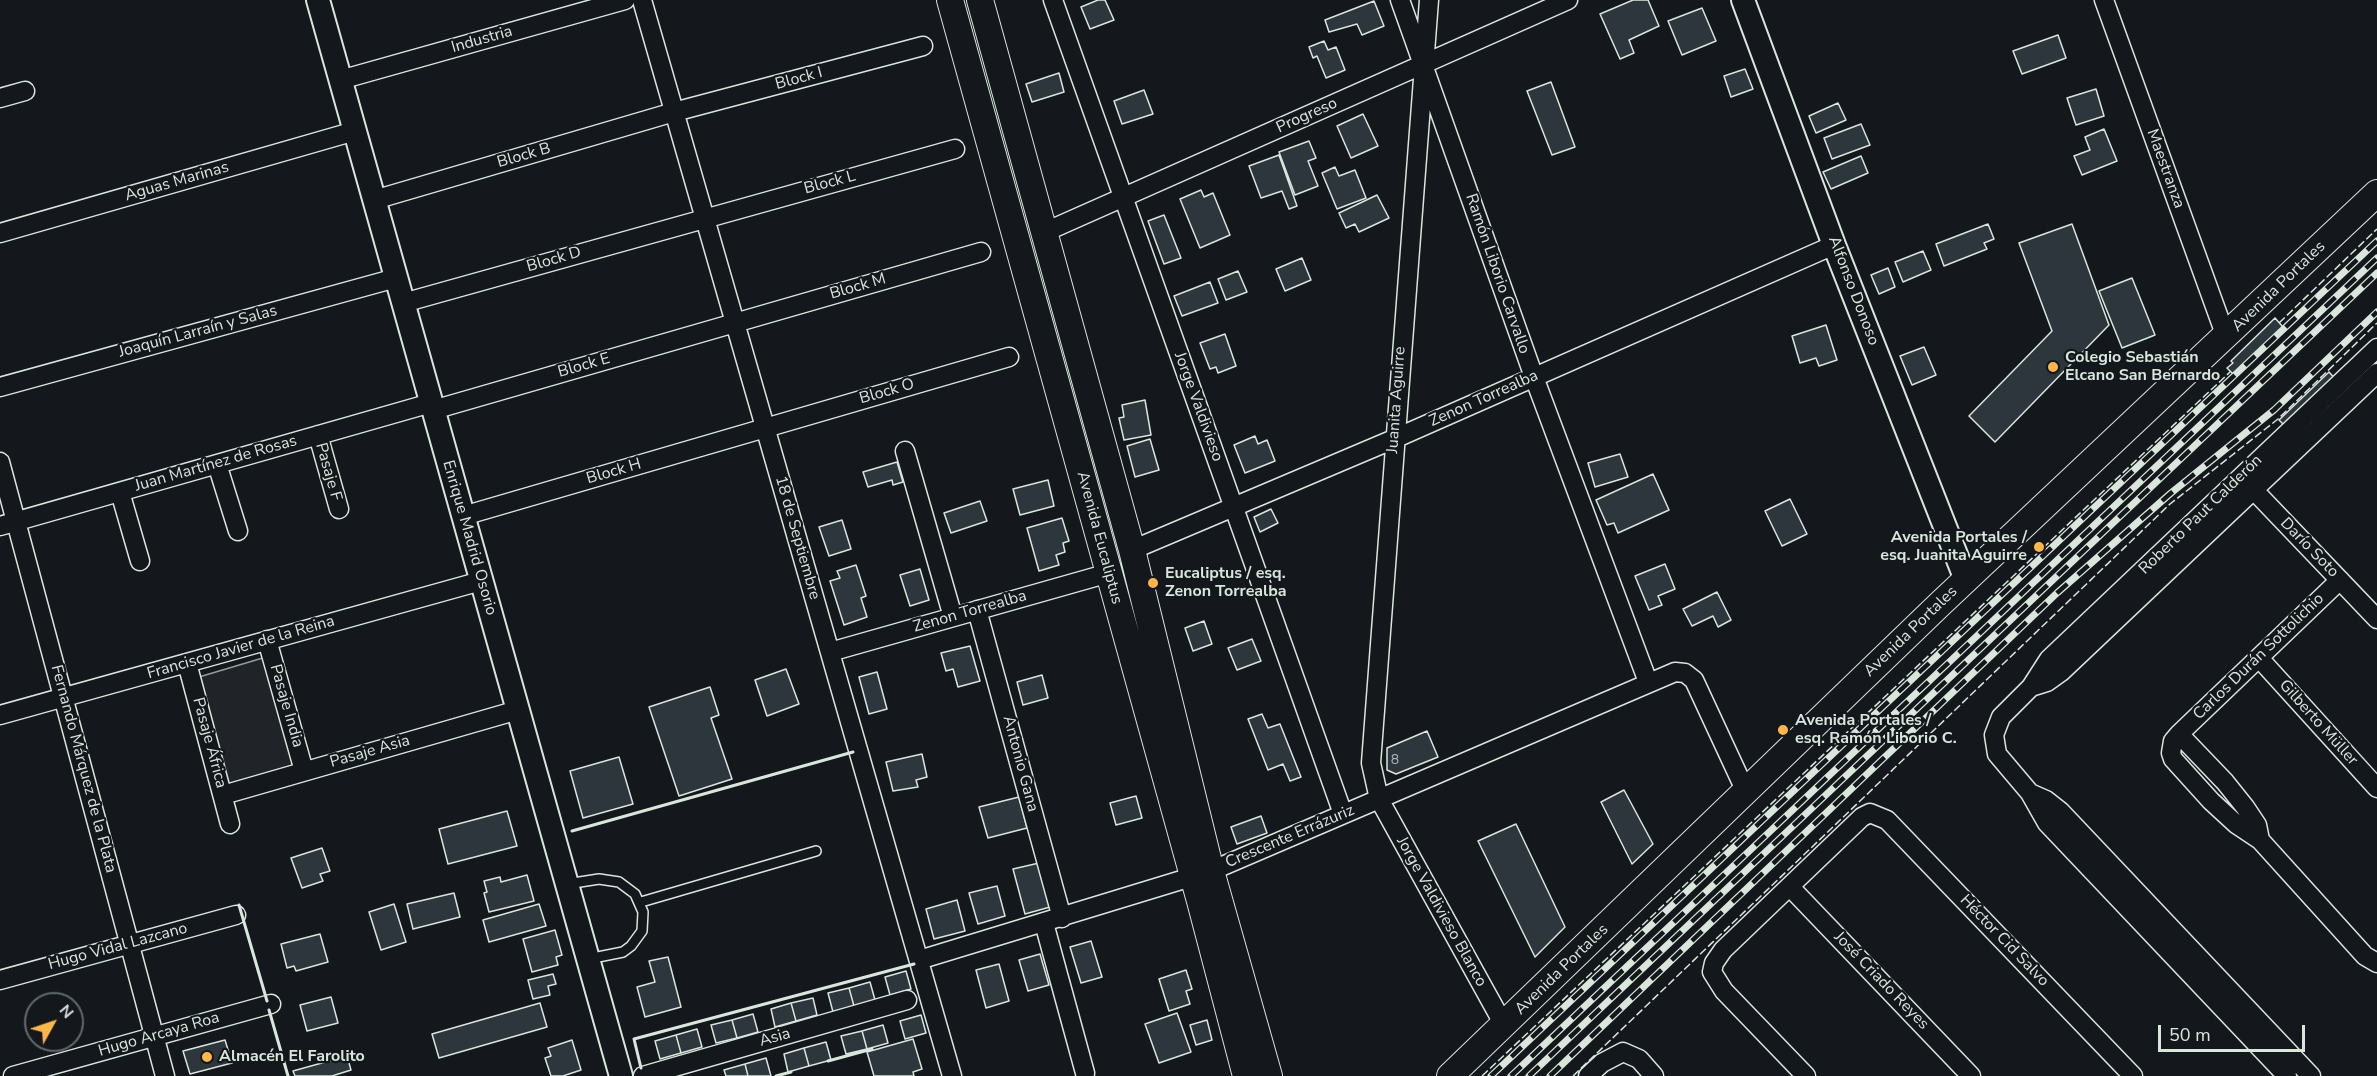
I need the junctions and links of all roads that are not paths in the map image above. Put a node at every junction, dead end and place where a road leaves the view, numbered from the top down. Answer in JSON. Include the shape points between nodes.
{"nodes":[{"id":1,"x":318,"y":0,"type":"edge"},
{"id":2,"x":625,"y":0,"type":"edge"},
{"id":3,"x":642,"y":0,"type":"edge"},
{"id":4,"x":950,"y":0,"type":"edge"},
{"id":5,"x":980,"y":0,"type":"edge"},
{"id":6,"x":1053,"y":0,"type":"edge"},
{"id":7,"x":1400,"y":0,"type":"edge"},
{"id":8,"x":1429,"y":0,"type":"edge"},
{"id":9,"x":1568,"y":0,"type":"edge"},
{"id":10,"x":1743,"y":0,"type":"edge"},
{"id":11,"x":2104,"y":0,"type":"edge"},
{"id":12,"x":923,"y":46,"type":"dead end"},
{"id":13,"x":1423,"y":65,"type":"junction"},
{"id":14,"x":340,"y":80,"type":"junction"},
{"id":15,"x":25,"y":91,"type":"dead end"},
{"id":16,"x":0,"y":98,"type":"edge"},
{"id":17,"x":674,"y":112,"type":"junction"},
{"id":18,"x":355,"y":131,"type":"junction"},
{"id":19,"x":955,"y":149,"type":"dead end"},
{"id":20,"x":2377,"y":194,"type":"edge"},
{"id":21,"x":1123,"y":196,"type":"junction"},
{"id":22,"x":374,"y":200,"type":"junction"},
{"id":23,"x":705,"y":217,"type":"junction"},
{"id":24,"x":1045,"y":232,"type":"junction"},
{"id":25,"x":0,"y":233,"type":"edge"},
{"id":26,"x":1834,"y":245,"type":"junction"},
{"id":27,"x":981,"y":252,"type":"dead end"},
{"id":28,"x":396,"y":278,"type":"junction"},
{"id":29,"x":403,"y":303,"type":"junction"},
{"id":30,"x":735,"y":323,"type":"junction"},
{"id":31,"x":2226,"y":337,"type":"junction"},
{"id":32,"x":2377,"y":348,"type":"edge"},
{"id":33,"x":1009,"y":357,"type":"dead end"},
{"id":34,"x":2377,"y":373,"type":"edge"},
{"id":35,"x":1534,"y":377,"type":"junction"},
{"id":36,"x":0,"y":387,"type":"edge"},
{"id":37,"x":432,"y":406,"type":"junction"},
{"id":38,"x":765,"y":428,"type":"junction"},
{"id":39,"x":318,"y":435,"type":"junction"},
{"id":40,"x":1394,"y":439,"type":"junction"},
{"id":41,"x":905,"y":452,"type":"dead end"},
{"id":42,"x":0,"y":462,"type":"edge"},
{"id":43,"x":217,"y":464,"type":"junction"},
{"id":44,"x":2241,"y":476,"type":"junction"},
{"id":45,"x":2253,"y":490,"type":"junction"},
{"id":46,"x":120,"y":492,"type":"junction"},
{"id":47,"x":1234,"y":507,"type":"junction"},
{"id":48,"x":339,"y":509,"type":"dead end"},
{"id":49,"x":463,"y":516,"type":"junction"},
{"id":50,"x":8,"y":524,"type":"edge"},
{"id":51,"x":238,"y":531,"type":"dead end"},
{"id":52,"x":1132,"y":550,"type":"junction"},
{"id":53,"x":140,"y":561,"type":"dead end"},
{"id":54,"x":1109,"y":573,"type":"junction"},
{"id":55,"x":481,"y":580,"type":"junction"},
{"id":56,"x":1966,"y":580,"type":"junction"},
{"id":57,"x":2340,"y":580,"type":"junction"},
{"id":58,"x":977,"y":610,"type":"junction"},
{"id":59,"x":953,"y":617,"type":"junction"},
{"id":60,"x":2377,"y":620,"type":"edge"},
{"id":61,"x":267,"y":640,"type":"junction"},
{"id":62,"x":830,"y":652,"type":"junction"},
{"id":63,"x":2259,"y":658,"type":"junction"},
{"id":64,"x":187,"y":663,"type":"junction"},
{"id":65,"x":1648,"y":682,"type":"junction"},
{"id":66,"x":2031,"y":687,"type":"junction"},
{"id":67,"x":65,"y":697,"type":"junction"},
{"id":68,"x":518,"y":710,"type":"junction"},
{"id":69,"x":0,"y":715,"type":"edge"},
{"id":70,"x":304,"y":771,"type":"junction"},
{"id":71,"x":2377,"y":788,"type":"edge"},
{"id":72,"x":1746,"y":792,"type":"junction"},
{"id":73,"x":2030,"y":793,"type":"junction"},
{"id":74,"x":223,"y":795,"type":"junction"},
{"id":75,"x":1379,"y":799,"type":"junction"},
{"id":76,"x":1343,"y":814,"type":"junction"},
{"id":77,"x":230,"y":824,"type":"dead end"},
{"id":78,"x":816,"y":851,"type":"dead end"},
{"id":79,"x":1201,"y":883,"type":"junction"},
{"id":80,"x":567,"y":884,"type":"junction"},
{"id":81,"x":1790,"y":887,"type":"junction"},
{"id":82,"x":641,"y":902,"type":"junction"},
{"id":83,"x":236,"y":915,"type":"dead end"},
{"id":84,"x":1062,"y":918,"type":"junction"},
{"id":85,"x":1044,"y":923,"type":"junction"},
{"id":86,"x":129,"y":944,"type":"junction"},
{"id":87,"x":588,"y":959,"type":"junction"},
{"id":88,"x":919,"y":960,"type":"junction"},
{"id":89,"x":2377,"y":963,"type":"edge"},
{"id":90,"x":0,"y":980,"type":"edge"},
{"id":91,"x":907,"y":1000,"type":"dead end"},
{"id":92,"x":271,"y":1004,"type":"dead end"},
{"id":93,"x":1504,"y":1025,"type":"junction"},
{"id":94,"x":154,"y":1035,"type":"junction"},
{"id":95,"x":1085,"y":1073,"type":"dead end"},
{"id":96,"x":13,"y":1076,"type":"edge"},
{"id":97,"x":165,"y":1076,"type":"edge"},
{"id":98,"x":621,"y":1076,"type":"edge"},
{"id":99,"x":643,"y":1076,"type":"edge"},
{"id":100,"x":952,"y":1076,"type":"edge"},
{"id":101,"x":1230,"y":1076,"type":"edge"},
{"id":102,"x":1246,"y":1076,"type":"edge"},
{"id":103,"x":1269,"y":1076,"type":"edge"},
{"id":104,"x":1450,"y":1076,"type":"edge"},
{"id":105,"x":1588,"y":1076,"type":"edge"},
{"id":106,"x":1654,"y":1076,"type":"edge"},
{"id":107,"x":1806,"y":1076,"type":"edge"},
{"id":108,"x":1971,"y":1076,"type":"edge"},
{"id":109,"x":2133,"y":1076,"type":"edge"},
{"id":110,"x":2287,"y":1076,"type":"edge"},
{"id":111,"x":2311,"y":1076,"type":"edge"}],
"edges":[{"from":1,"to":14,"type":"street","name":"Enrique Madrid Osorio"},
{"from":2,"to":14,"type":"street","name":"Industria"},
{"from":3,"to":17,"type":"street","name":"18 de Septiembre"},
{"from":4,"to":54,"type":"main road","name":"Avenida Eucaliptus"},
{"from":5,"to":24,"type":"main road","name":"Avenida Eucaliptus"},
{"from":6,"to":21,"type":"street","name":"Jorge Valdivieso"},
{"from":7,"to":13,"type":"street","name":"Ramón Liborio Carvallo"},
{"from":8,"to":13,"type":"street","name":"Juanita Aguirre"},
{"from":9,"to":13,"type":"street","name":"Progreso"},
{"from":10,"to":26,"type":"street","name":"Alfonso Donoso"},
{"from":11,"to":31,"type":"street","name":"Maestranza"},
{"from":12,"to":17,"type":"street","name":"Block I"},
{"from":13,"to":21,"type":"street","name":"Progreso"},
{"from":13,"to":35,"type":"street","name":"Ramón Liborio Carvallo"},
{"from":13,"to":40,"type":"street","name":"Juanita Aguirre"},
{"from":14,"to":18,"type":"street","name":"Enrique Madrid Osorio"},
{"from":15,"to":16,"type":"street"},
{"from":17,"to":22,"type":"street","name":"Block B"},
{"from":17,"to":23,"type":"street","name":"18 de Septiembre"},
{"from":18,"to":22,"type":"street","name":"Enrique Madrid Osorio"},
{"from":18,"to":25,"type":"street","name":"Aguas Marinas"},
{"from":19,"to":23,"type":"street","name":"Block L"},
{"from":20,"to":31,"type":"main road","name":"Avenida Portales"},
{"from":21,"to":24,"type":"street","name":"Progreso"},
{"from":21,"to":47,"type":"street","name":"Jorge Valdivieso"},
{"from":22,"to":28,"type":"street","name":"Enrique Madrid Osorio"},
{"from":23,"to":29,"type":"street","name":"Block D"},
{"from":23,"to":30,"type":"street","name":"18 de Septiembre"},
{"from":24,"to":52,"type":"main road","name":"Avenida Eucaliptus"},
{"from":26,"to":35,"type":"street","name":"Zenon Torrealba"},
{"from":26,"to":56,"type":"street","name":"Alfonso Donoso"},
{"from":27,"to":30,"type":"street","name":"Block M"},
{"from":28,"to":29,"type":"street","name":"Enrique Madrid Osorio"},
{"from":28,"to":36,"type":"street","name":"Joaquín Larraín y Salas"},
{"from":29,"to":37,"type":"street","name":"Enrique Madrid Osorio"},
{"from":30,"to":37,"type":"street","name":"Block E"},
{"from":30,"to":38,"type":"street","name":"18 de Septiembre"},
{"from":31,"to":56,"type":"main road","name":"Avenida Portales"},
{"from":32,"to":44,"type":"street","name":"Roberto Paut Calderón"},
{"from":33,"to":38,"type":"street","name":"Block O"},
{"from":34,"to":45,"type":"street","name":"Roberto Paut Calderón"},
{"from":35,"to":40,"type":"street","name":"Zenon Torrealba"},
{"from":35,"to":65,"type":"street","name":"Ramón Liborio Carvallo"},
{"from":37,"to":39,"type":"street","name":"Juan Martínez de Rosas"},
{"from":37,"to":49,"type":"street","name":"Enrique Madrid Osorio"},
{"from":38,"to":49,"type":"street","name":"Block H"},
{"from":38,"to":62,"type":"street","name":"18 de Septiembre"},
{"from":39,"to":43,"type":"street","name":"Juan Martínez de Rosas"},
{"from":39,"to":48,"type":"street","name":"Pasaje F"},
{"from":40,"to":47,"type":"street","name":"Zenon Torrealba"},
{"from":40,"to":75,"type":"street","name":"Juanita Aguirre","via":[[1371,763]]},
{"from":41,"to":59,"type":"street"},
{"from":42,"to":50,"type":"street","name":"Fernando Márquez de la Plata"},
{"from":43,"to":46,"type":"street","name":"Juan Martínez de Rosas"},
{"from":43,"to":51,"type":"street"},
{"from":44,"to":45,"type":"street","name":"Darío Soto"},
{"from":44,"to":66,"type":"street","name":"Roberto Paut Calderón","via":[[2049,659]]},
{"from":45,"to":57,"type":"street","name":"Darío Soto"},
{"from":45,"to":66,"type":"street","name":"Roberto Paut Calderón","via":[[2054,678]]},
{"from":46,"to":50,"type":"street","name":"Juan Martínez de Rosas"},
{"from":46,"to":53,"type":"street"},
{"from":47,"to":52,"type":"street","name":"Zenon Torrealba"},
{"from":47,"to":76,"type":"street","name":"Jorge Valdivieso"},
{"from":49,"to":55,"type":"street","name":"Enrique Madrid Osorio"},
{"from":50,"to":67,"type":"street","name":"Fernando Márquez de la Plata"},
{"from":52,"to":79,"type":"main road","name":"Avenida Eucaliptus"},
{"from":54,"to":58,"type":"street","name":"Zenon Torrealba"},
{"from":54,"to":79,"type":"main road","name":"Avenida Eucaliptus"},
{"from":55,"to":61,"type":"street","name":"Francisco Javier de la Reina"},
{"from":55,"to":68,"type":"street","name":"Enrique Madrid Osorio"},
{"from":56,"to":72,"type":"main road","name":"Avenida Portales"},
{"from":57,"to":60,"type":"street","name":"Darío Soto"},
{"from":57,"to":63,"type":"street","name":"Carlos Durán Sottolichio"},
{"from":58,"to":59,"type":"street","name":"Zenon Torrealba"},
{"from":58,"to":84,"type":"street","name":"Antonio Gana"},
{"from":59,"to":62,"type":"street","name":"Zenon Torrealba"},
{"from":61,"to":64,"type":"street","name":"Francisco Javier de la Reina"},
{"from":61,"to":70,"type":"street","name":"Pasaje India"},
{"from":62,"to":88,"type":"street","name":"18 de Septiembre"},
{"from":63,"to":71,"type":"street","name":"Gilberto Müller"},
{"from":63,"to":89,"type":"street","name":"Carlos Durán Sottolichio","via":[[2179,734],[2171,747],[2173,759],[2226,815],[2260,840],[2365,956]]},
{"from":64,"to":67,"type":"street","name":"Francisco Javier de la Reina"},
{"from":64,"to":74,"type":"street","name":"Pasaje África"},
{"from":65,"to":72,"type":"street","name":"Crescente Errázuriz","via":[[1675,672],[1694,680]]},
{"from":65,"to":75,"type":"street","name":"Crescente Errázuriz"},
{"from":66,"to":73,"type":"street","name":"Roberto Paut Calderón","via":[[2001,717],[1994,735],[1997,754]]},
{"from":67,"to":69,"type":"street","name":"Francisco Javier de la Reina"},
{"from":67,"to":86,"type":"street","name":"Fernando Márquez de la Plata"},
{"from":68,"to":70,"type":"street","name":"Pasaje Asia"},
{"from":68,"to":80,"type":"street","name":"Enrique Madrid Osorio"},
{"from":70,"to":74,"type":"street","name":"Pasaje Asia"},
{"from":72,"to":93,"type":"main road","name":"Avenida Portales"},
{"from":73,"to":110,"type":"street","name":"Roberto Paut Calderón","via":[[2047,824]]},
{"from":73,"to":111,"type":"street","name":"Roberto Paut Calderón","via":[[2060,811]]},
{"from":74,"to":77,"type":"street","name":"Pasaje África"},
{"from":75,"to":76,"type":"street","name":"Crescente Errázuriz"},
{"from":75,"to":93,"type":"street","name":"Jorge Valdivieso Blanco"},
{"from":76,"to":79,"type":"street","name":"Crescente Errázuriz"},
{"from":78,"to":82,"type":"lane"},
{"from":79,"to":84,"type":"street","name":"Crescente Errázuriz"},
{"from":79,"to":101,"type":"main road","via":[[1196,922],[1198,953]]},
{"from":79,"to":102,"type":"main road","name":"Avenida Eucaliptus"},
{"from":79,"to":103,"type":"main road","name":"Avenida Eucaliptus"},
{"from":80,"to":82,"type":"lane","via":[[599,879],[620,882]]},
{"from":80,"to":87,"type":"street","name":"Enrique Madrid Osorio"},
{"from":81,"to":107,"type":"street","via":[[1723,950],[1712,972],[1724,991]]},
{"from":81,"to":108,"type":"street","name":"José Criado Reyes"},
{"from":81,"to":109,"type":"street","name":"Héctor Cid Salvo","via":[[1862,818],[1870,813],[1887,820]]},
{"from":82,"to":87,"type":"lane","via":[[644,921],[631,946],[623,952]]},
{"from":83,"to":86,"type":"street","name":"Hugo Vidal Lazcano"},
{"from":84,"to":85,"type":"street","name":"Crescente Errázuriz"},
{"from":85,"to":88,"type":"street","name":"Crescente Errázuriz"},
{"from":85,"to":95,"type":"street"},
{"from":86,"to":90,"type":"street","name":"Hugo Vidal Lazcano"},
{"from":86,"to":94,"type":"street","name":"Fernando Márquez de la Plata"},
{"from":87,"to":98,"type":"street","name":"Enrique Madrid Osorio"},
{"from":88,"to":100,"type":"street","name":"18 de Septiembre"},
{"from":91,"to":99,"type":"street","name":"Asia"},
{"from":92,"to":94,"type":"street","name":"Hugo Arcaya Roa"},
{"from":93,"to":104,"type":"main road","name":"Avenida Portales"},
{"from":94,"to":96,"type":"street","name":"Hugo Arcaya Roa"},
{"from":94,"to":97,"type":"street","name":"Fernando Márquez de la Plata"},
{"from":105,"to":106,"type":"street","via":[[1623,1052],[1639,1059]]}]}
